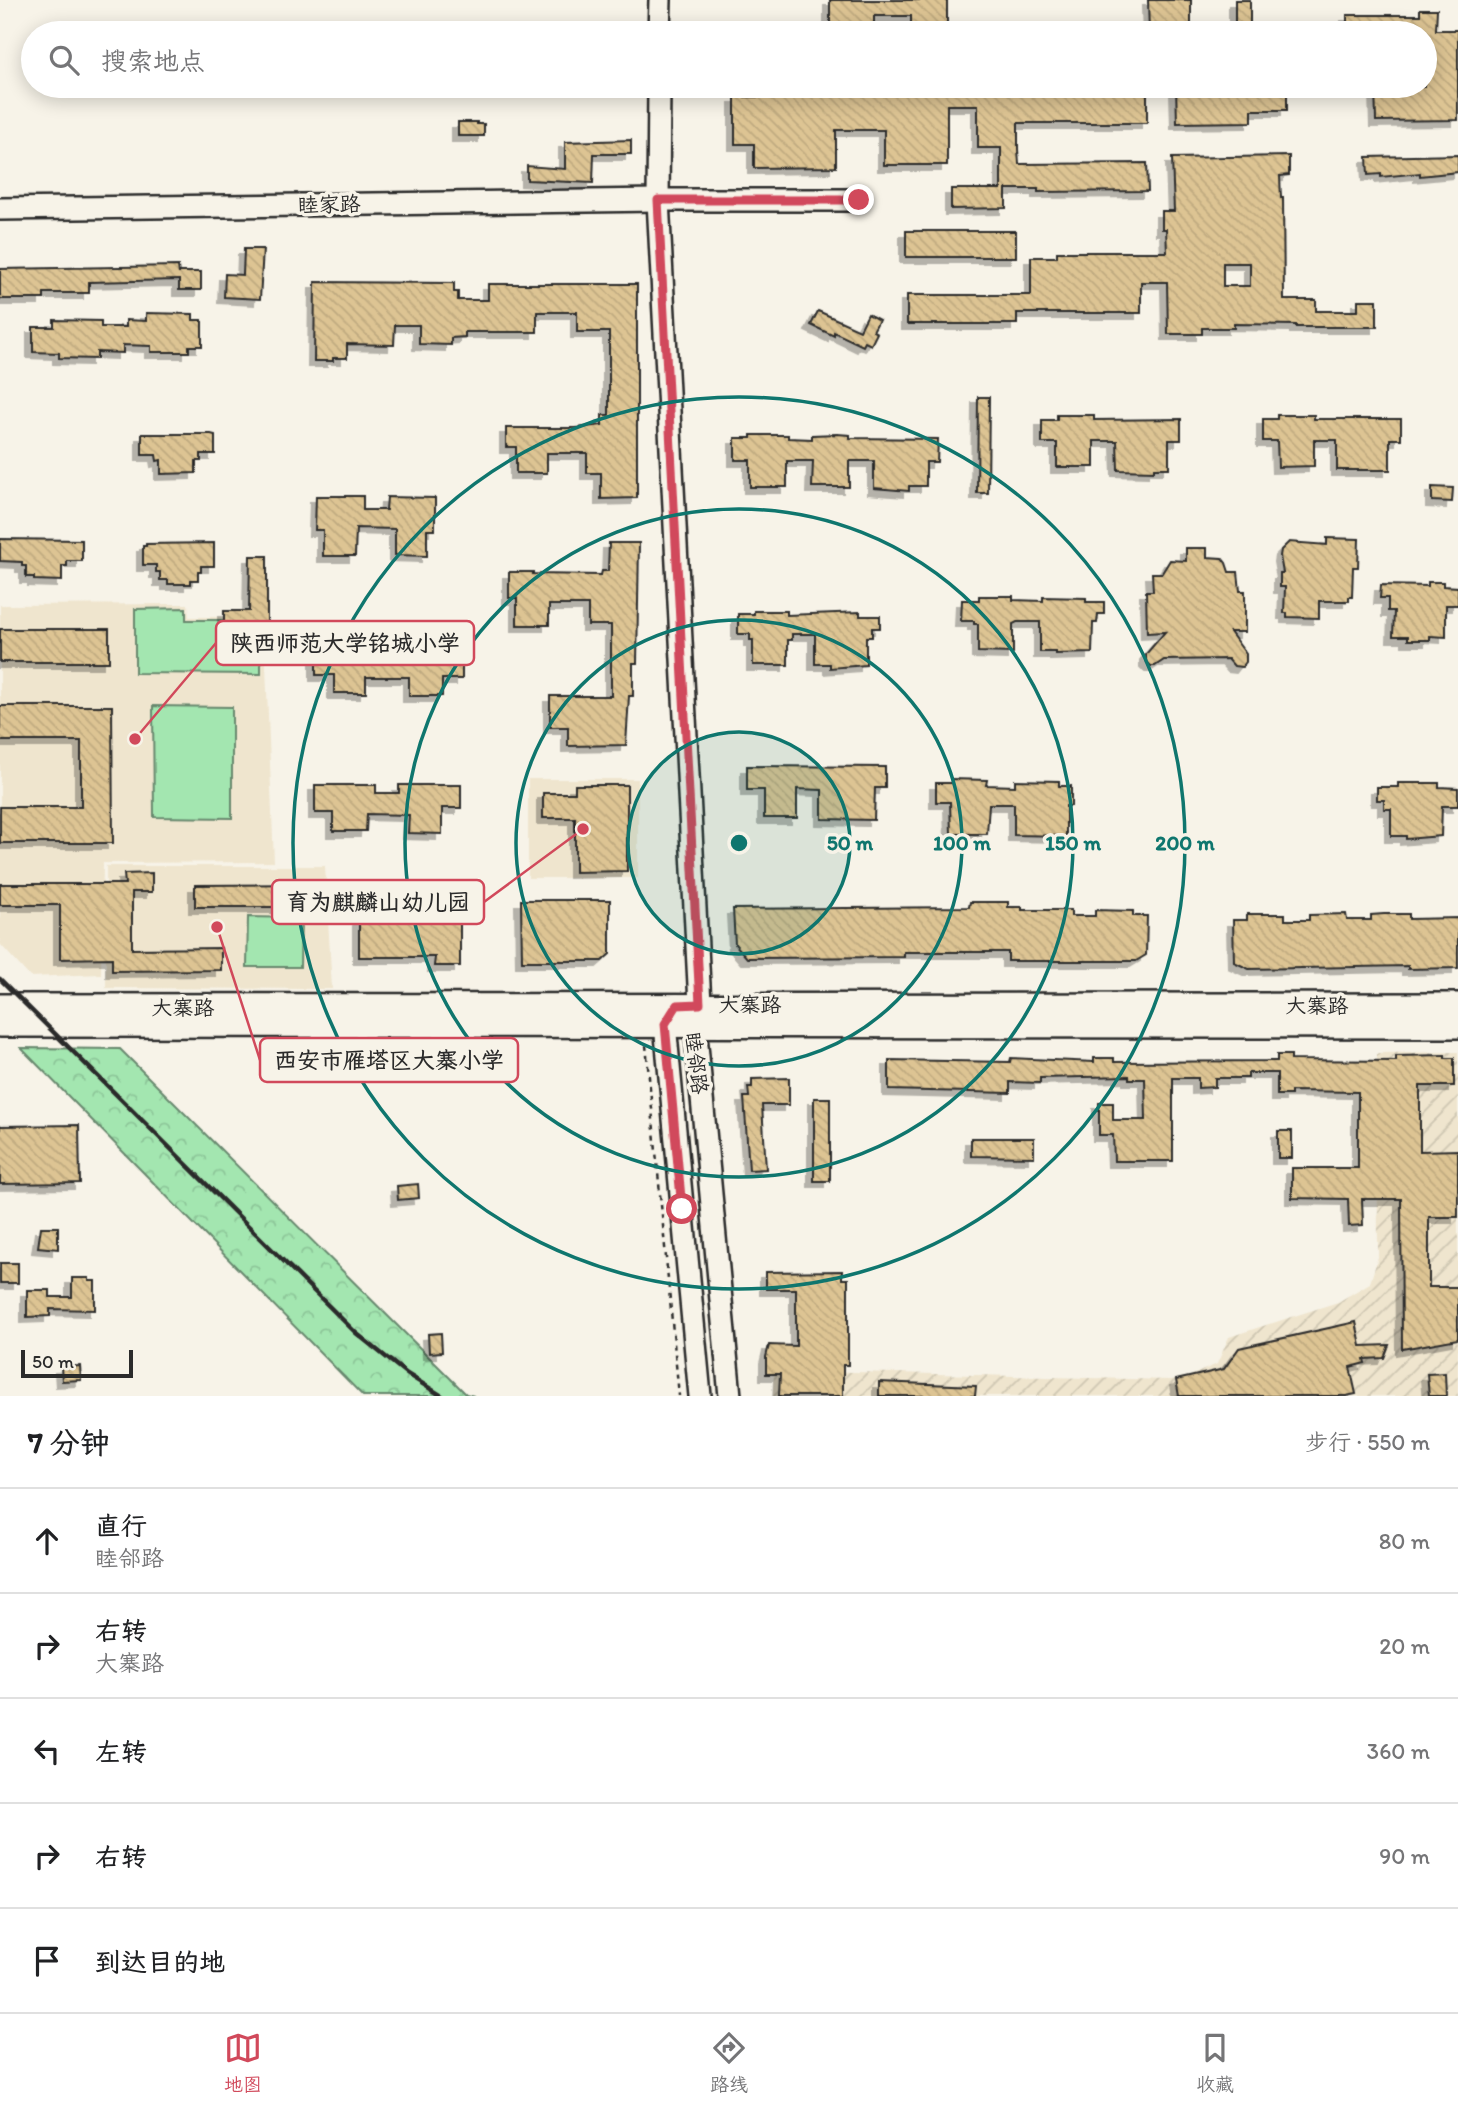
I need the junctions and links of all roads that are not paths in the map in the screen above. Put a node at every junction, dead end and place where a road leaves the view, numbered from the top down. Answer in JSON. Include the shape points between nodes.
{"nodes":[{"id":1,"x":660,"y":0,"type":"edge"},
{"id":2,"x":659,"y":21,"type":"edge"},
{"id":3,"x":659,"y":98,"type":"edge"},
{"id":4,"x":658,"y":200,"type":"junction"},
{"id":5,"x":859,"y":200,"type":"dead end"},
{"id":6,"x":0,"y":209,"type":"edge"},
{"id":7,"x":1458,"y":1005,"type":"edge"},
{"id":8,"x":0,"y":1006,"type":"edge"},
{"id":9,"x":697,"y":1014,"type":"junction"},
{"id":10,"x":662,"y":1018,"type":"junction"},
{"id":11,"x":0,"y":1025,"type":"edge"},
{"id":12,"x":1458,"y":1026,"type":"edge"},
{"id":13,"x":700,"y":1396,"type":"edge"},
{"id":14,"x":730,"y":1396,"type":"edge"}],
"edges":[{"from":1,"to":2,"type":"street"},
{"from":3,"to":4,"type":"street","name":"睦邻路"},
{"from":4,"to":5,"type":"street","name":"睦家路"},
{"from":4,"to":6,"type":"street","name":"睦家路"},
{"from":4,"to":9,"type":"street","name":"睦邻路"},
{"from":7,"to":9,"type":"main road","name":"大寨路"},
{"from":8,"to":10,"type":"main road","name":"大寨路"},
{"from":9,"to":10,"type":"main road","name":"大寨路"},
{"from":9,"to":12,"type":"main road","name":"大寨路"},
{"from":9,"to":14,"type":"street","name":"睦邻路"},
{"from":10,"to":11,"type":"main road","name":"大寨路"},
{"from":10,"to":13,"type":"street","name":"睦邻路"}]}
